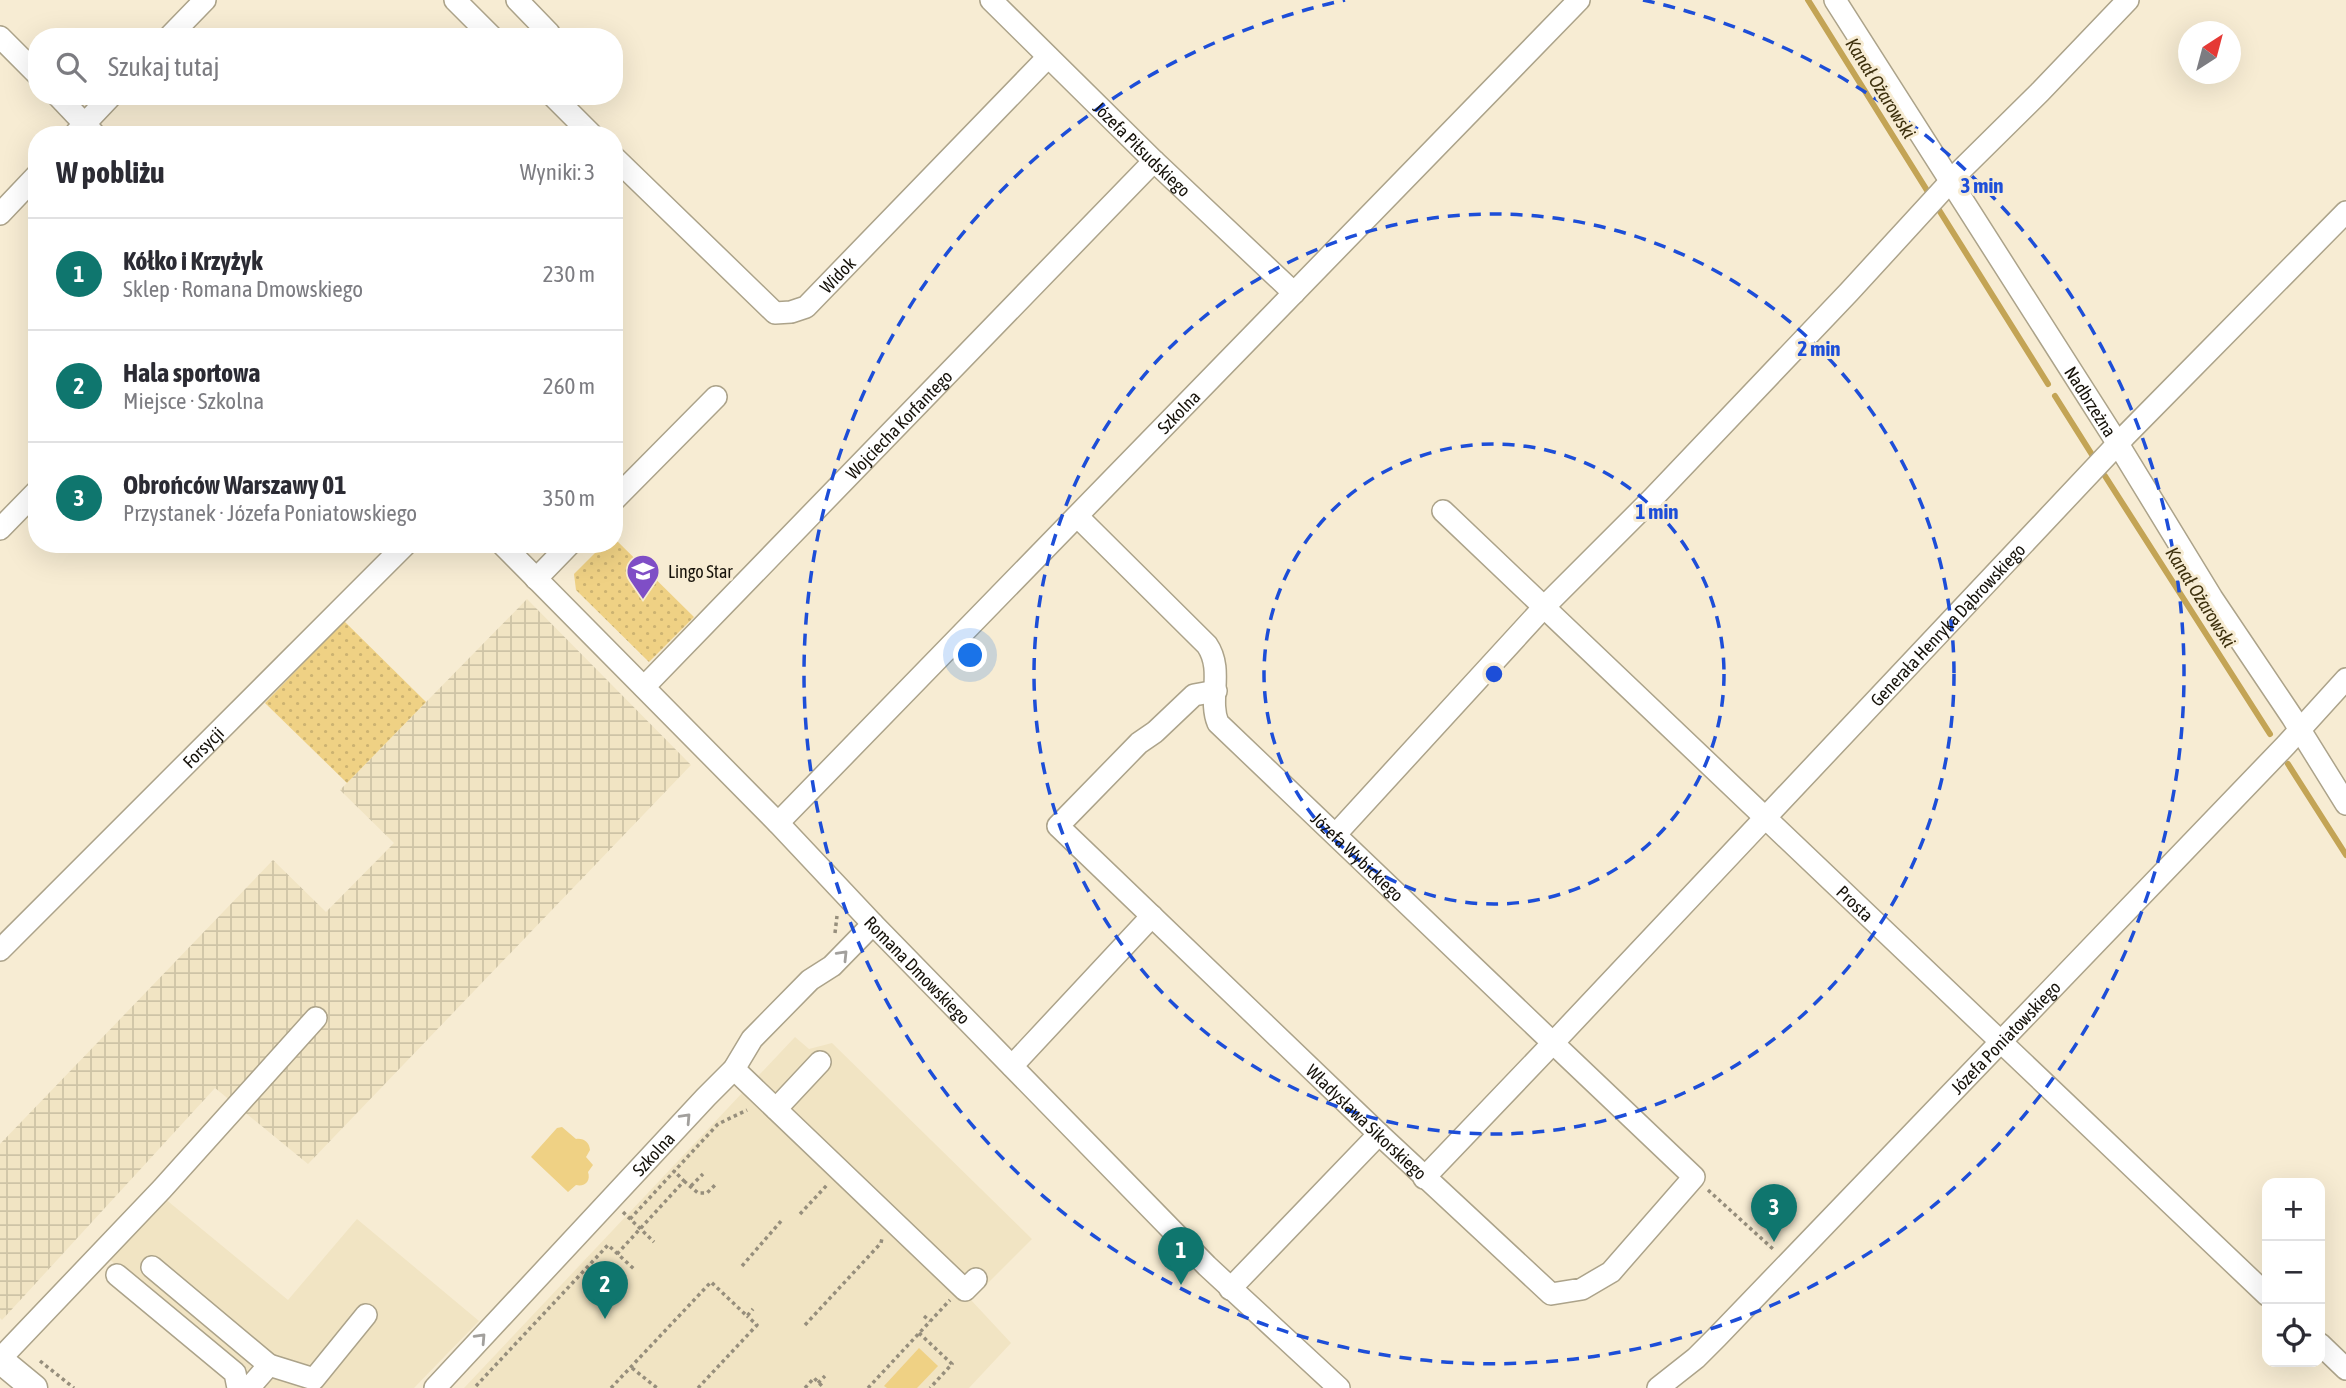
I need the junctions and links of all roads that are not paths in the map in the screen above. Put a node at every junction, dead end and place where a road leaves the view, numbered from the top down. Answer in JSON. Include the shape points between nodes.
{"nodes":[{"id":1,"x":205,"y":0,"type":"edge"},
{"id":2,"x":455,"y":0,"type":"edge"},
{"id":3,"x":517,"y":0,"type":"edge"},
{"id":4,"x":991,"y":0,"type":"edge"},
{"id":5,"x":1579,"y":0,"type":"edge"},
{"id":6,"x":1835,"y":0,"type":"edge"},
{"id":7,"x":2129,"y":0,"type":"edge"},
{"id":8,"x":178,"y":28,"type":"edge"},
{"id":9,"x":483,"y":28,"type":"edge"},
{"id":10,"x":544,"y":28,"type":"edge"},
{"id":11,"x":0,"y":37,"type":"edge"},
{"id":12,"x":1048,"y":57,"type":"junction"},
{"id":13,"x":28,"y":66,"type":"edge"},
{"id":14,"x":65,"y":105,"type":"edge"},
{"id":15,"x":104,"y":105,"type":"edge"},
{"id":16,"x":562,"y":105,"type":"edge"},
{"id":17,"x":81,"y":126,"type":"edge"},
{"id":18,"x":89,"y":126,"type":"edge"},
{"id":19,"x":584,"y":126,"type":"edge"},
{"id":20,"x":1154,"y":162,"type":"junction"},
{"id":21,"x":623,"y":166,"type":"edge"},
{"id":22,"x":1951,"y":181,"type":"junction"},
{"id":23,"x":28,"y":184,"type":"edge"},
{"id":24,"x":2346,"y":212,"type":"edge"},
{"id":25,"x":0,"y":214,"type":"edge"},
{"id":26,"x":1294,"y":293,"type":"junction"},
{"id":27,"x":716,"y":397,"type":"dead end"},
{"id":28,"x":2118,"y":444,"type":"junction"},
{"id":29,"x":623,"y":491,"type":"edge"},
{"id":30,"x":28,"y":500,"type":"edge"},
{"id":31,"x":1443,"y":511,"type":"dead end"},
{"id":32,"x":1078,"y":517,"type":"junction"},
{"id":33,"x":0,"y":529,"type":"edge"},
{"id":34,"x":397,"y":553,"type":"edge"},
{"id":35,"x":511,"y":553,"type":"edge"},
{"id":36,"x":561,"y":553,"type":"edge"},
{"id":37,"x":536,"y":579,"type":"junction"},
{"id":38,"x":1544,"y":607,"type":"junction"},
{"id":39,"x":2346,"y":679,"type":"edge"},
{"id":40,"x":644,"y":687,"type":"junction"},
{"id":41,"x":1216,"y":691,"type":"junction"},
{"id":42,"x":2300,"y":730,"type":"junction"},
{"id":43,"x":2346,"y":804,"type":"edge"},
{"id":44,"x":1766,"y":818,"type":"junction"},
{"id":45,"x":778,"y":823,"type":"junction"},
{"id":46,"x":1336,"y":834,"type":"junction"},
{"id":47,"x":1152,"y":916,"type":"junction"},
{"id":48,"x":873,"y":924,"type":"junction"},
{"id":49,"x":0,"y":950,"type":"edge"},
{"id":50,"x":316,"y":1017,"type":"dead end"},
{"id":51,"x":2001,"y":1041,"type":"junction"},
{"id":52,"x":1553,"y":1043,"type":"junction"},
{"id":53,"x":820,"y":1062,"type":"dead end"},
{"id":54,"x":1012,"y":1066,"type":"junction"},
{"id":55,"x":734,"y":1069,"type":"junction"},
{"id":56,"x":776,"y":1109,"type":"junction"},
{"id":57,"x":1379,"y":1134,"type":"junction"},
{"id":58,"x":1424,"y":1178,"type":"junction"},
{"id":59,"x":152,"y":1268,"type":"dead end"},
{"id":60,"x":117,"y":1275,"type":"dead end"},
{"id":61,"x":969,"y":1283,"type":"road end"},
{"id":62,"x":1230,"y":1289,"type":"junction"},
{"id":63,"x":2262,"y":1290,"type":"edge"},
{"id":64,"x":366,"y":1315,"type":"dead end"},
{"id":65,"x":2325,"y":1349,"type":"edge"},
{"id":66,"x":0,"y":1360,"type":"edge"},
{"id":67,"x":269,"y":1365,"type":"junction"},
{"id":68,"x":2346,"y":1369,"type":"edge"},
{"id":69,"x":317,"y":1384,"type":"edge"},
{"id":70,"x":34,"y":1388,"type":"edge"},
{"id":71,"x":239,"y":1388,"type":"edge"},
{"id":72,"x":249,"y":1388,"type":"edge"},
{"id":73,"x":435,"y":1388,"type":"edge"},
{"id":74,"x":1339,"y":1388,"type":"edge"},
{"id":75,"x":1657,"y":1388,"type":"edge"}],
"edges":[{"from":1,"to":8,"type":"street"},
{"from":2,"to":9,"type":"street"},
{"from":3,"to":10,"type":"street"},
{"from":4,"to":12,"type":"street","name":"Józefa Piłsudskiego"},
{"from":5,"to":26,"type":"street","name":"Szkolna"},
{"from":6,"to":22,"type":"street","name":"Nadbrzeżna"},
{"from":7,"to":22,"type":"street"},
{"from":11,"to":13,"type":"street"},
{"from":12,"to":20,"type":"street","name":"Józefa Piłsudskiego"},
{"from":12,"to":21,"type":"street","name":"Widok","via":[[806,307],[791,313],[775,313]]},
{"from":14,"to":17,"type":"street"},
{"from":15,"to":18,"type":"street"},
{"from":16,"to":19,"type":"street"},
{"from":20,"to":26,"type":"street","name":"Józefa Piłsudskiego"},
{"from":20,"to":40,"type":"street","name":"Wojciecha Korfantego"},
{"from":22,"to":28,"type":"street","name":"Nadbrzeżna"},
{"from":22,"to":38,"type":"street"},
{"from":23,"to":25,"type":"street"},
{"from":24,"to":28,"type":"street","name":"Generała Henryka Dąbrowskiego"},
{"from":26,"to":32,"type":"street","name":"Szkolna"},
{"from":27,"to":29,"type":"street"},
{"from":28,"to":42,"type":"street","name":"Nadbrzeżna"},
{"from":28,"to":44,"type":"street","name":"Generała Henryka Dąbrowskiego"},
{"from":30,"to":33,"type":"street"},
{"from":31,"to":38,"type":"street","name":"Prosta"},
{"from":32,"to":41,"type":"street","name":"Józefa Wybickiego","via":[[1207,645],[1215,663]]},
{"from":32,"to":45,"type":"street","name":"Szkolna"},
{"from":34,"to":49,"type":"street","name":"Forsycji"},
{"from":35,"to":37,"type":"street","name":"Romana Dmowskiego"},
{"from":36,"to":37,"type":"street"},
{"from":37,"to":40,"type":"street","name":"Romana Dmowskiego"},
{"from":38,"to":44,"type":"street","name":"Prosta"},
{"from":38,"to":46,"type":"street"},
{"from":39,"to":42,"type":"street","name":"Józefa Poniatowskiego"},
{"from":40,"to":45,"type":"street","name":"Romana Dmowskiego"},
{"from":41,"to":46,"type":"street","name":"Józefa Wybickiego","via":[[1218,723]]},
{"from":41,"to":47,"type":"street","name":"Władysława Sikorskiego","via":[[1189,699],[1058,826]]},
{"from":42,"to":43,"type":"street","name":"Nadbrzeżna"},
{"from":42,"to":51,"type":"street","name":"Józefa Poniatowskiego"},
{"from":44,"to":51,"type":"street","name":"Prosta"},
{"from":44,"to":52,"type":"street","name":"Generała Henryka Dąbrowskiego"},
{"from":45,"to":48,"type":"street","name":"Romana Dmowskiego"},
{"from":46,"to":52,"type":"street","name":"Józefa Wybickiego"},
{"from":47,"to":54,"type":"street"},
{"from":47,"to":57,"type":"street","name":"Władysława Sikorskiego"},
{"from":48,"to":54,"type":"street","name":"Romana Dmowskiego"},
{"from":55,"to":48,"type":"street","name":"Szkolna","one_way":true,"via":[[752,1039]]},
{"from":50,"to":66,"type":"street"},
{"from":51,"to":63,"type":"street","name":"Prosta"},
{"from":51,"to":75,"type":"street","name":"Józefa Poniatowskiego","via":[[1717,1337]]},
{"from":52,"to":58,"type":"street"},
{"from":52,"to":58,"type":"street","name":"Władysława Sikorskiego","via":[[1694,1177],[1611,1272],[1582,1289],[1551,1294]]},
{"from":53,"to":56,"type":"street"},
{"from":54,"to":62,"type":"street","name":"Romana Dmowskiego"},
{"from":55,"to":56,"type":"street"},
{"from":73,"to":55,"type":"street","name":"Szkolna","one_way":true},
{"from":56,"to":61,"type":"street"},
{"from":57,"to":58,"type":"street","name":"Władysława Sikorskiego"},
{"from":57,"to":62,"type":"street"},
{"from":59,"to":67,"type":"street"},
{"from":60,"to":71,"type":"street","via":[[235,1373]]},
{"from":62,"to":74,"type":"street","name":"Romana Dmowskiego"},
{"from":64,"to":69,"type":"street"},
{"from":65,"to":68,"type":"street"},
{"from":66,"to":70,"type":"main road"},
{"from":67,"to":69,"type":"street"},
{"from":67,"to":72,"type":"street"}]}
